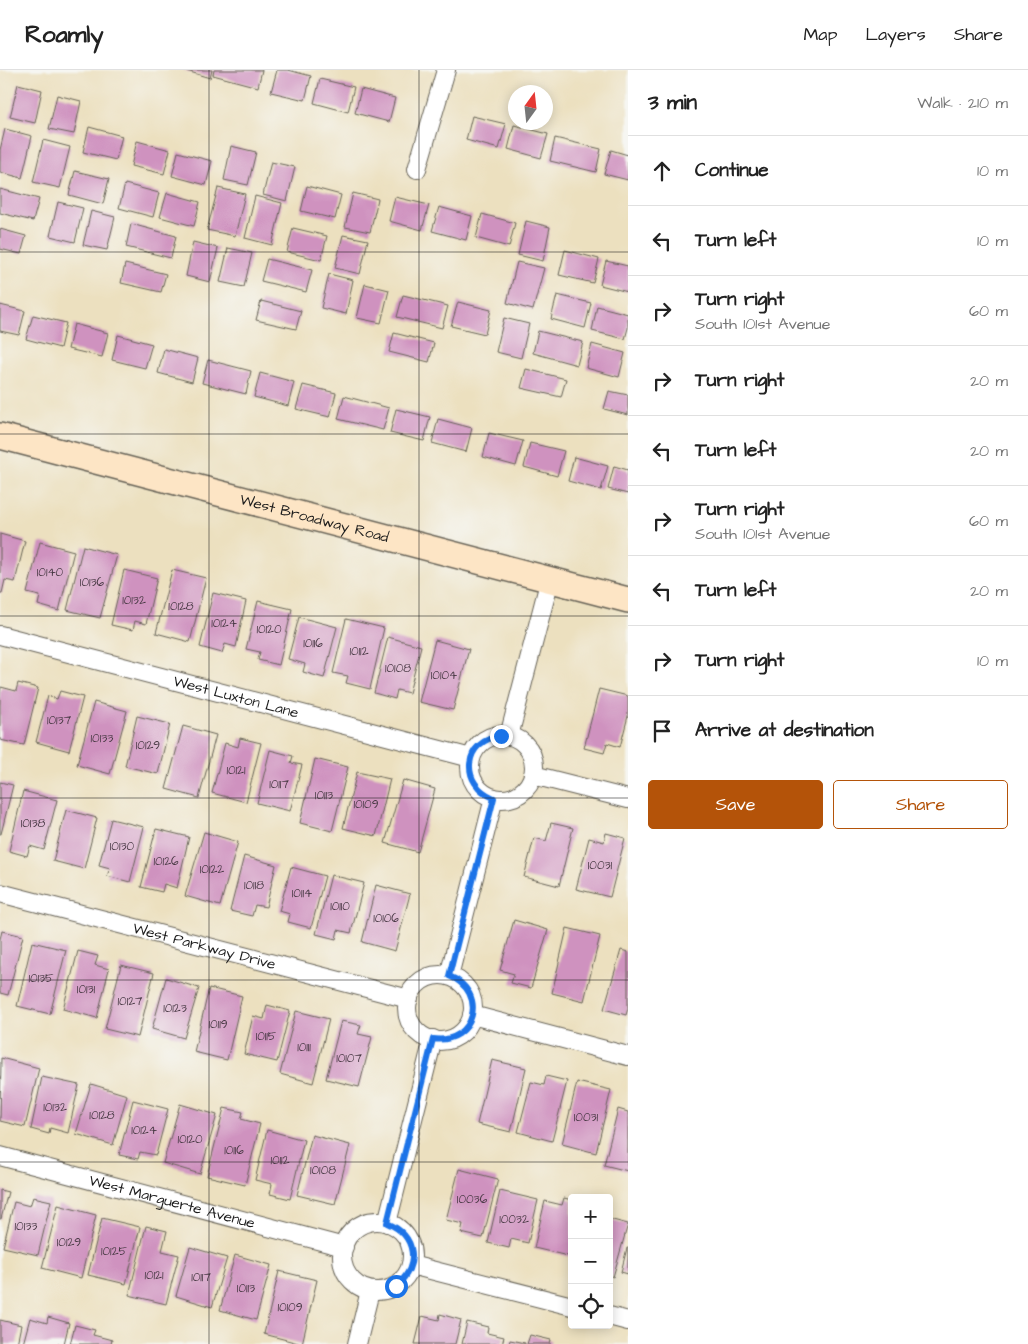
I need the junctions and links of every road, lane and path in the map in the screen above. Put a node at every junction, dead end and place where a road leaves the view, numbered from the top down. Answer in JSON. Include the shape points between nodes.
{"nodes":[{"id":1,"x":446,"y":70,"type":"edge"},
{"id":2,"x":417,"y":169,"type":"dead end"},
{"id":3,"x":0,"y":436,"type":"edge"},
{"id":4,"x":550,"y":579,"type":"junction"},
{"id":5,"x":628,"y":600,"type":"edge"},
{"id":6,"x":0,"y":635,"type":"edge"},
{"id":7,"x":510,"y":736,"type":"junction"},
{"id":8,"x":471,"y":758,"type":"junction"},
{"id":9,"x":533,"y":775,"type":"junction"},
{"id":10,"x":494,"y":798,"type":"junction"},
{"id":11,"x":628,"y":800,"type":"edge"},
{"id":12,"x":0,"y":893,"type":"edge"},
{"id":13,"x":449,"y":976,"type":"junction"},
{"id":14,"x":409,"y":999,"type":"junction"},
{"id":15,"x":472,"y":1015,"type":"junction"},
{"id":16,"x":433,"y":1039,"type":"junction"},
{"id":17,"x":628,"y":1056,"type":"edge"},
{"id":18,"x":0,"y":1156,"type":"edge"},
{"id":19,"x":387,"y":1223,"type":"junction"},
{"id":20,"x":344,"y":1247,"type":"junction"},
{"id":21,"x":411,"y":1265,"type":"junction"},
{"id":22,"x":370,"y":1291,"type":"junction"},
{"id":23,"x":568,"y":1305,"type":"edge"},
{"id":24,"x":613,"y":1317,"type":"edge"},
{"id":25,"x":628,"y":1321,"type":"edge"},
{"id":26,"x":357,"y":1344,"type":"edge"}],
"edges":[{"from":1,"to":2,"type":"street"},
{"from":3,"to":4,"type":"main road","name":"West Broadway Road"},
{"from":4,"to":5,"type":"main road","name":"West Broadway Road"},
{"from":4,"to":7,"type":"street"},
{"from":6,"to":8,"type":"street","name":"West Luxton Lane"},
{"from":7,"to":8,"type":"street","via":[[493,736],[480,744]]},
{"from":7,"to":9,"type":"street","via":[[519,740],[531,755]]},
{"from":8,"to":10,"type":"street","via":[[474,783],[479,790]]},
{"from":9,"to":10,"type":"street","via":[[523,792],[514,797]]},
{"from":9,"to":11,"type":"street"},
{"from":10,"to":13,"type":"street"},
{"from":12,"to":14,"type":"street","name":"West Parkway Drive"},
{"from":13,"to":14,"type":"street","via":[[428,977],[413,989]]},
{"from":13,"to":15,"type":"street","via":[[465,985],[473,1004]]},
{"from":14,"to":16,"type":"street","via":[[409,1018],[414,1027]]},
{"from":15,"to":16,"type":"street","via":[[462,1033],[452,1038]]},
{"from":15,"to":17,"type":"street"},
{"from":16,"to":19,"type":"street"},
{"from":18,"to":20,"type":"street","name":"West Marguerte Avenue"},
{"from":19,"to":20,"type":"street","via":[[363,1224],[350,1234]]},
{"from":19,"to":21,"type":"street","via":[[396,1226],[408,1239]]},
{"from":20,"to":22,"type":"street","via":[[342,1258],[347,1275],[361,1288]]},
{"from":21,"to":22,"type":"street","via":[[408,1274],[396,1286],[379,1292]]},
{"from":21,"to":23,"type":"street"},
{"from":22,"to":26,"type":"street"},
{"from":24,"to":25,"type":"street"}]}
